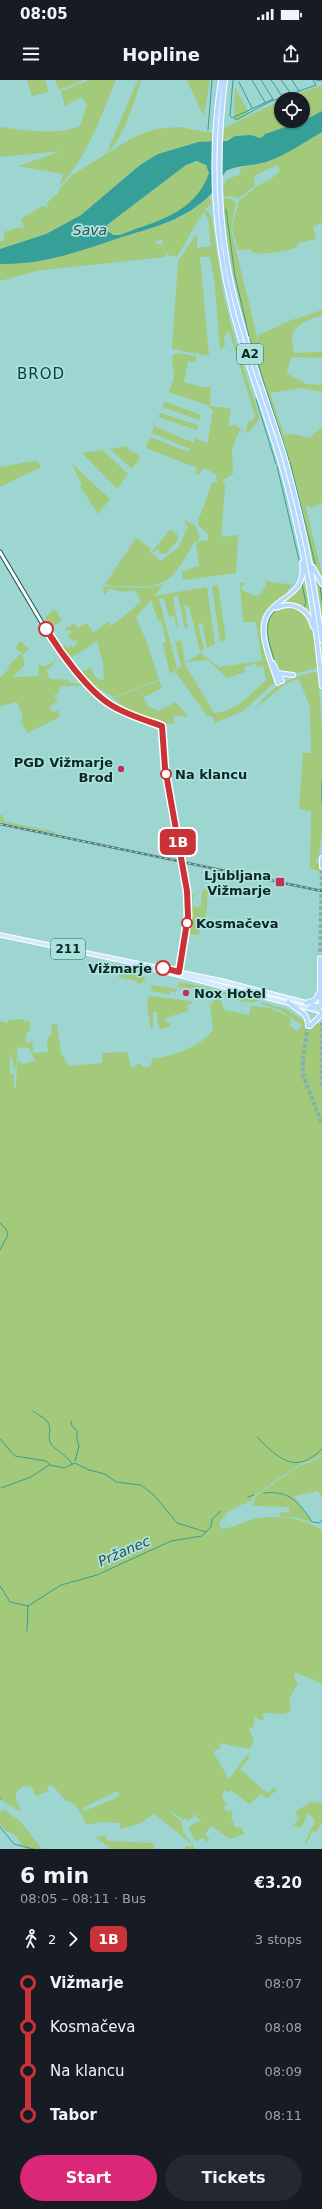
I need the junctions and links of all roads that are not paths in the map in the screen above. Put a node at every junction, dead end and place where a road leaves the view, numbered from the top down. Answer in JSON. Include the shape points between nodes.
{"nodes":[{"id":1,"x":221,"y":80,"type":"edge"},
{"id":2,"x":225,"y":80,"type":"edge"},
{"id":3,"x":218,"y":203,"type":"junction"},
{"id":4,"x":306,"y":545,"type":"junction"},
{"id":5,"x":0,"y":552,"type":"edge"},
{"id":6,"x":303,"y":553,"type":"junction"},
{"id":7,"x":322,"y":584,"type":"edge"},
{"id":8,"x":269,"y":612,"type":"junction"},
{"id":9,"x":322,"y":641,"type":"edge"},
{"id":10,"x":318,"y":646,"type":"junction"},
{"id":11,"x":270,"y":657,"type":"junction"},
{"id":12,"x":278,"y":672,"type":"junction"},
{"id":13,"x":293,"y":675,"type":"dead end"},
{"id":14,"x":282,"y":680,"type":"dead end"},
{"id":15,"x":278,"y":683,"type":"dead end"},
{"id":16,"x":322,"y":686,"type":"edge"},
{"id":17,"x":322,"y":858,"type":"edge"},
{"id":18,"x":322,"y":867,"type":"edge"},
{"id":19,"x":0,"y":935,"type":"edge"},
{"id":20,"x":320,"y":958,"type":"dead end"},
{"id":21,"x":178,"y":974,"type":"junction"},
{"id":22,"x":320,"y":989,"type":"junction"},
{"id":23,"x":288,"y":1002,"type":"junction"},
{"id":24,"x":306,"y":1003,"type":"junction"},
{"id":25,"x":312,"y":1006,"type":"junction"},
{"id":26,"x":321,"y":1009,"type":"edge"}],
"edges":[{"from":1,"to":3,"type":"highway","number":"A2","via":[[215,130]]},
{"from":2,"to":3,"type":"highway","number":"A2","via":[[220,127]]},
{"from":3,"to":4,"type":"highway","number":"A2","via":[[237,308],[283,452]]},
{"from":3,"to":6,"type":"highway","number":"A2","via":[[222,258],[232,309],[280,459]]},
{"from":4,"to":7,"type":"highway","via":[[315,574]]},
{"from":4,"to":9,"type":"highway","number":"A2"},
{"from":5,"to":21,"type":"main road","via":[[48,633],[89,686],[120,710],[162,726],[165,768],[187,891],[188,916]]},
{"from":6,"to":8,"type":"highway","via":[[302,576],[298,587]]},
{"from":6,"to":10,"type":"highway","number":"A2"},
{"from":8,"to":10,"type":"highway","via":[[285,604],[302,608],[311,619]]},
{"from":8,"to":11,"type":"highway","via":[[263,627]]},
{"from":10,"to":16,"type":"highway","number":"A2"},
{"from":11,"to":12,"type":"highway"},
{"from":11,"to":15,"type":"highway"},
{"from":12,"to":13,"type":"highway","via":[[282,675]]},
{"from":12,"to":14,"type":"highway"},
{"from":17,"to":18,"type":"highway"},
{"from":19,"to":21,"type":"main road","number":"211"},
{"from":20,"to":22,"type":"highway"},
{"from":21,"to":23,"type":"main road","number":"211"},
{"from":21,"to":24,"type":"main road","number":"211"},
{"from":22,"to":24,"type":"highway","via":[[314,1000]]},
{"from":22,"to":26,"type":"highway"},
{"from":23,"to":25,"type":"main road","number":"211"},
{"from":23,"to":26,"type":"highway","via":[[302,1011],[309,1025]]},
{"from":24,"to":25,"type":"main road","number":"211"},
{"from":25,"to":26,"type":"highway"}]}
